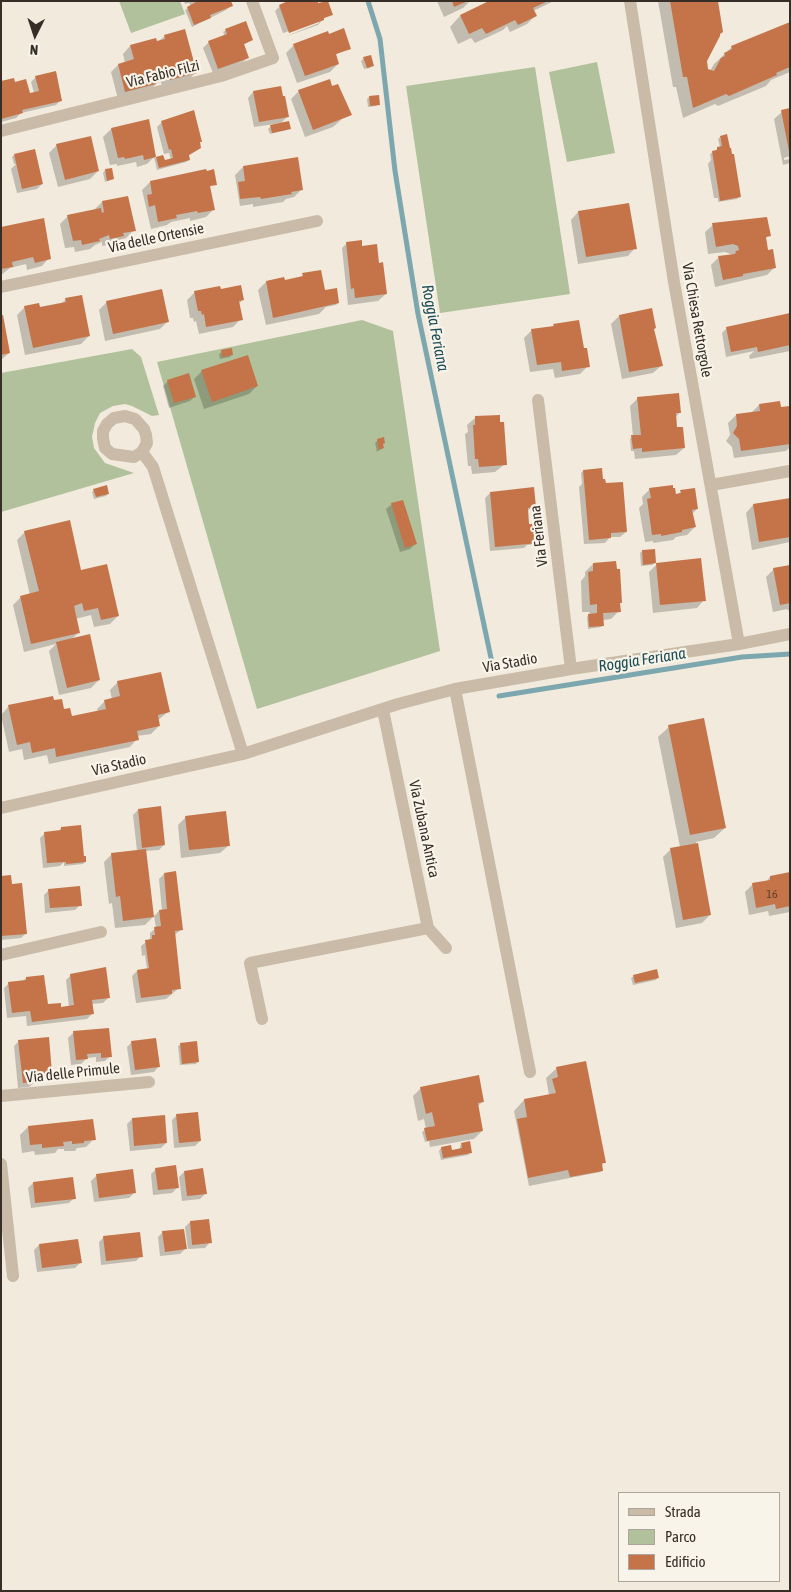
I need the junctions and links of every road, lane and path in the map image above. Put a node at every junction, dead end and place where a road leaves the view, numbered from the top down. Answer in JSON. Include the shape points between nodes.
{"nodes":[{"id":1,"x":252,"y":1,"type":"edge"},
{"id":2,"x":630,"y":1,"type":"edge"},
{"id":3,"x":1,"y":131,"type":"edge"},
{"id":4,"x":317,"y":221,"type":"dead end"},
{"id":5,"x":1,"y":287,"type":"edge"},
{"id":6,"x":538,"y":400,"type":"dead end"},
{"id":7,"x":142,"y":452,"type":"dead end"},
{"id":8,"x":790,"y":471,"type":"edge"},
{"id":9,"x":711,"y":485,"type":"junction"},
{"id":10,"x":790,"y":634,"type":"edge"},
{"id":11,"x":739,"y":644,"type":"junction"},
{"id":12,"x":571,"y":669,"type":"junction"},
{"id":13,"x":454,"y":689,"type":"junction"},
{"id":14,"x":383,"y":710,"type":"junction"},
{"id":15,"x":243,"y":754,"type":"junction"},
{"id":16,"x":1,"y":808,"type":"edge"},
{"id":17,"x":428,"y":928,"type":"junction"},
{"id":18,"x":100,"y":932,"type":"dead end"},
{"id":19,"x":446,"y":948,"type":"dead end"},
{"id":20,"x":1,"y":955,"type":"edge"},
{"id":21,"x":262,"y":1019,"type":"dead end"},
{"id":22,"x":530,"y":1072,"type":"dead end"},
{"id":23,"x":149,"y":1082,"type":"dead end"},
{"id":24,"x":1,"y":1096,"type":"edge"},
{"id":25,"x":1,"y":1164,"type":"edge"},
{"id":26,"x":13,"y":1276,"type":"dead end"}],
"edges":[{"from":1,"to":3,"type":"street","name":"Via Fabio Filzi","via":[[273,58],[221,76]]},
{"from":2,"to":9,"type":"street","name":"Via Chiesa Rettorgole","via":[[674,282]]},
{"from":4,"to":5,"type":"street","name":"Via delle Ortensie"},
{"from":6,"to":12,"type":"street","name":"Via Feriana"},
{"from":7,"to":15,"type":"street","via":[[153,467]]},
{"from":8,"to":9,"type":"street"},
{"from":9,"to":11,"type":"street","name":"Via Chiesa Rettorgole"},
{"from":10,"to":11,"type":"street","name":"Via Stadio"},
{"from":11,"to":12,"type":"street","name":"Via Stadio"},
{"from":12,"to":13,"type":"street","name":"Via Stadio"},
{"from":13,"to":14,"type":"street","name":"Via Stadio"},
{"from":13,"to":22,"type":"street"},
{"from":14,"to":15,"type":"street","name":"Via Stadio"},
{"from":14,"to":17,"type":"street","name":"Via Zubana Antica"},
{"from":15,"to":16,"type":"street","name":"Via Stadio"},
{"from":17,"to":19,"type":"street"},
{"from":17,"to":21,"type":"street","via":[[250,963]]},
{"from":18,"to":20,"type":"street"},
{"from":23,"to":24,"type":"street","name":"Via delle Primule"},
{"from":25,"to":26,"type":"street"}]}
